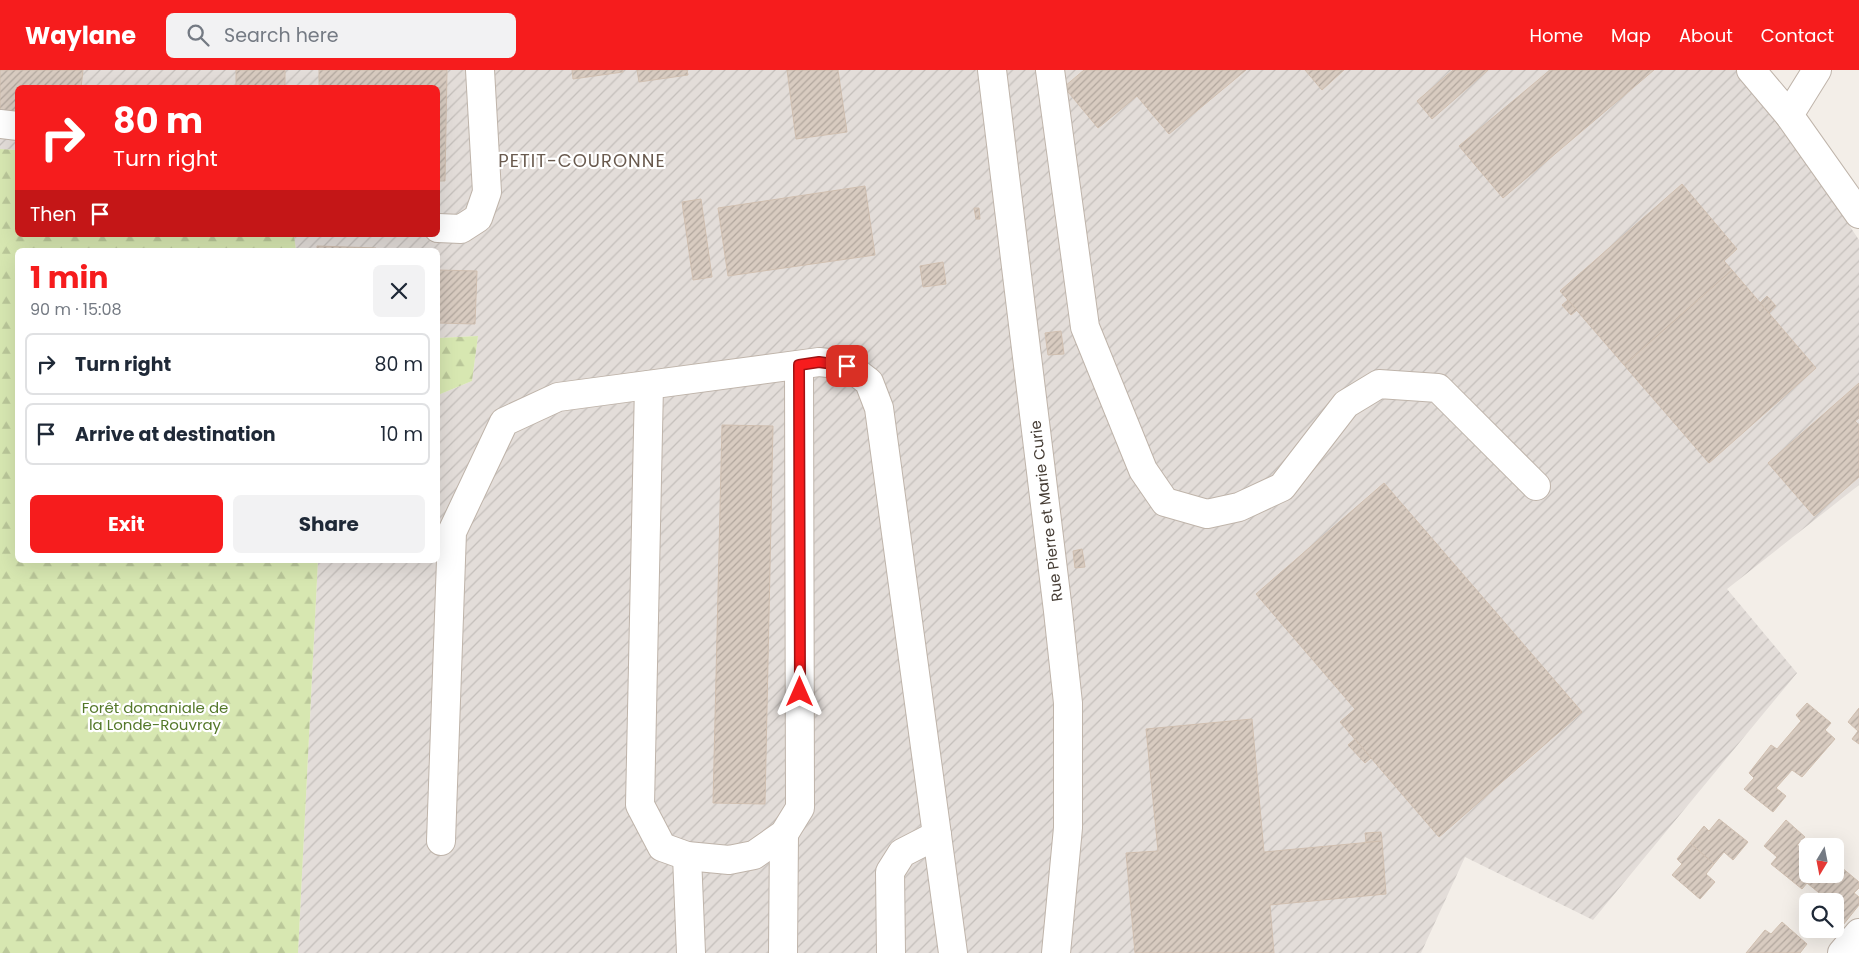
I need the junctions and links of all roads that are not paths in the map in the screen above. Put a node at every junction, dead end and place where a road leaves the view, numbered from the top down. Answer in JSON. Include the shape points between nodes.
{"nodes":[{"id":1,"x":480,"y":70,"type":"edge"},
{"id":2,"x":992,"y":70,"type":"edge"},
{"id":3,"x":1050,"y":70,"type":"edge"},
{"id":4,"x":1751,"y":70,"type":"edge"},
{"id":5,"x":1817,"y":70,"type":"edge"},
{"id":6,"x":1788,"y":115,"type":"junction"},
{"id":7,"x":0,"y":124,"type":"edge"},
{"id":8,"x":15,"y":126,"type":"edge"},
{"id":9,"x":1859,"y":214,"type":"edge"},
{"id":10,"x":440,"y":228,"type":"edge"},
{"id":11,"x":799,"y":365,"type":"junction"},
{"id":12,"x":649,"y":385,"type":"junction"},
{"id":13,"x":1536,"y":486,"type":"dead end"},
{"id":14,"x":784,"y":834,"type":"junction"},
{"id":15,"x":937,"y":835,"type":"junction"},
{"id":16,"x":441,"y":841,"type":"dead end"},
{"id":17,"x":687,"y":856,"type":"junction"},
{"id":18,"x":1859,"y":934,"type":"edge"},
{"id":19,"x":691,"y":953,"type":"edge"},
{"id":20,"x":783,"y":953,"type":"edge"},
{"id":21,"x":891,"y":953,"type":"edge"},
{"id":22,"x":953,"y":953,"type":"edge"},
{"id":23,"x":1056,"y":953,"type":"edge"},
{"id":24,"x":1842,"y":953,"type":"edge"}],
"edges":[{"from":1,"to":10,"type":"street","via":[[487,192],[478,218],[461,229]]},
{"from":2,"to":23,"type":"street","name":"Rue Pierre et Marie Curie","via":[[1068,703],[1068,828]]},
{"from":3,"to":13,"type":"street","via":[[1084,327],[1143,470],[1165,502],[1207,514],[1239,507],[1282,487],[1346,404],[1379,384],[1438,388]]},
{"from":4,"to":6,"type":"street"},
{"from":5,"to":6,"type":"street"},
{"from":6,"to":9,"type":"street"},
{"from":7,"to":8,"type":"street"},
{"from":11,"to":12,"type":"street"},
{"from":11,"to":14,"type":"street","via":[[800,808]]},
{"from":11,"to":15,"type":"street","via":[[819,362],[847,366],[869,382],[879,408]]},
{"from":12,"to":16,"type":"street","via":[[558,397],[504,422],[452,532]]},
{"from":12,"to":17,"type":"street","via":[[640,805],[662,846]]},
{"from":14,"to":17,"type":"street","via":[[754,855],[730,860]]},
{"from":14,"to":20,"type":"street"},
{"from":15,"to":21,"type":"street","via":[[902,853],[890,872]]},
{"from":15,"to":22,"type":"street"},
{"from":17,"to":19,"type":"street"},
{"from":18,"to":24,"type":"street"}]}
